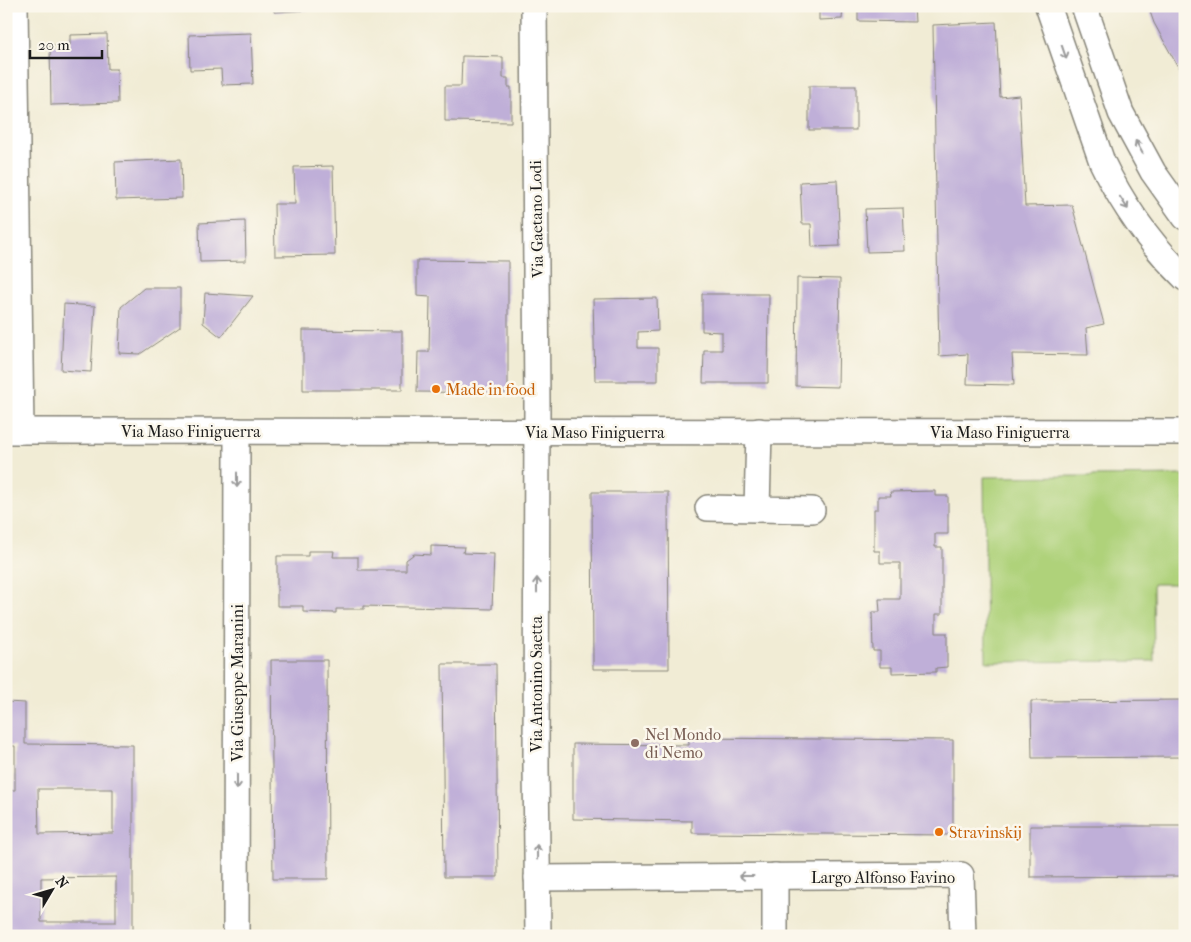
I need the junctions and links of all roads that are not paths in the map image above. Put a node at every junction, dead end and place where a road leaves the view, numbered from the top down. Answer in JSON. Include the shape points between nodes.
{"nodes":[{"id":1,"x":15,"y":6,"type":"edge"},
{"id":2,"x":534,"y":6,"type":"edge"},
{"id":3,"x":1048,"y":6,"type":"edge"},
{"id":4,"x":1084,"y":6,"type":"edge"},
{"id":5,"x":1185,"y":217,"type":"edge"},
{"id":6,"x":1185,"y":278,"type":"edge"},
{"id":7,"x":14,"y":431,"type":"edge"},
{"id":8,"x":237,"y":431,"type":"junction"},
{"id":9,"x":759,"y":431,"type":"junction"},
{"id":10,"x":537,"y":432,"type":"junction"},
{"id":11,"x":1185,"y":432,"type":"edge"},
{"id":12,"x":708,"y":508,"type":"dead end"},
{"id":13,"x":757,"y":509,"type":"junction"},
{"id":14,"x":812,"y":510,"type":"dead end"},
{"id":15,"x":775,"y":876,"type":"junction"},
{"id":16,"x":537,"y":878,"type":"junction"},
{"id":17,"x":236,"y":936,"type":"edge"},
{"id":18,"x":538,"y":936,"type":"edge"},
{"id":19,"x":775,"y":936,"type":"edge"},
{"id":20,"x":963,"y":936,"type":"edge"}],
"edges":[{"from":1,"to":7,"type":"street"},
{"from":2,"to":10,"type":"street","name":"Via Gaetano Lodi"},
{"from":3,"to":6,"type":"street","one_way":true,"via":[[1110,178],[1152,242]]},
{"from":5,"to":4,"type":"street","one_way":true,"via":[[1153,172],[1121,113]]},
{"from":7,"to":8,"type":"street","name":"Via Maso Finiguerra"},
{"from":8,"to":10,"type":"street","name":"Via Maso Finiguerra"},
{"from":8,"to":17,"type":"street","name":"Via Giuseppe Maranini","one_way":true},
{"from":9,"to":10,"type":"street","name":"Via Maso Finiguerra"},
{"from":9,"to":11,"type":"street","name":"Via Maso Finiguerra"},
{"from":9,"to":13,"type":"street"},
{"from":16,"to":10,"type":"street","name":"Via Antonino Saetta","one_way":true},
{"from":12,"to":13,"type":"street"},
{"from":13,"to":14,"type":"street"},
{"from":15,"to":16,"type":"street","name":"Largo Alfonso Favino","one_way":true},
{"from":15,"to":19,"type":"street"},
{"from":15,"to":20,"type":"street","name":"Largo Alfonso Favino","via":[[962,875]]},
{"from":16,"to":18,"type":"street","name":"Via Antonino Saetta"}]}
